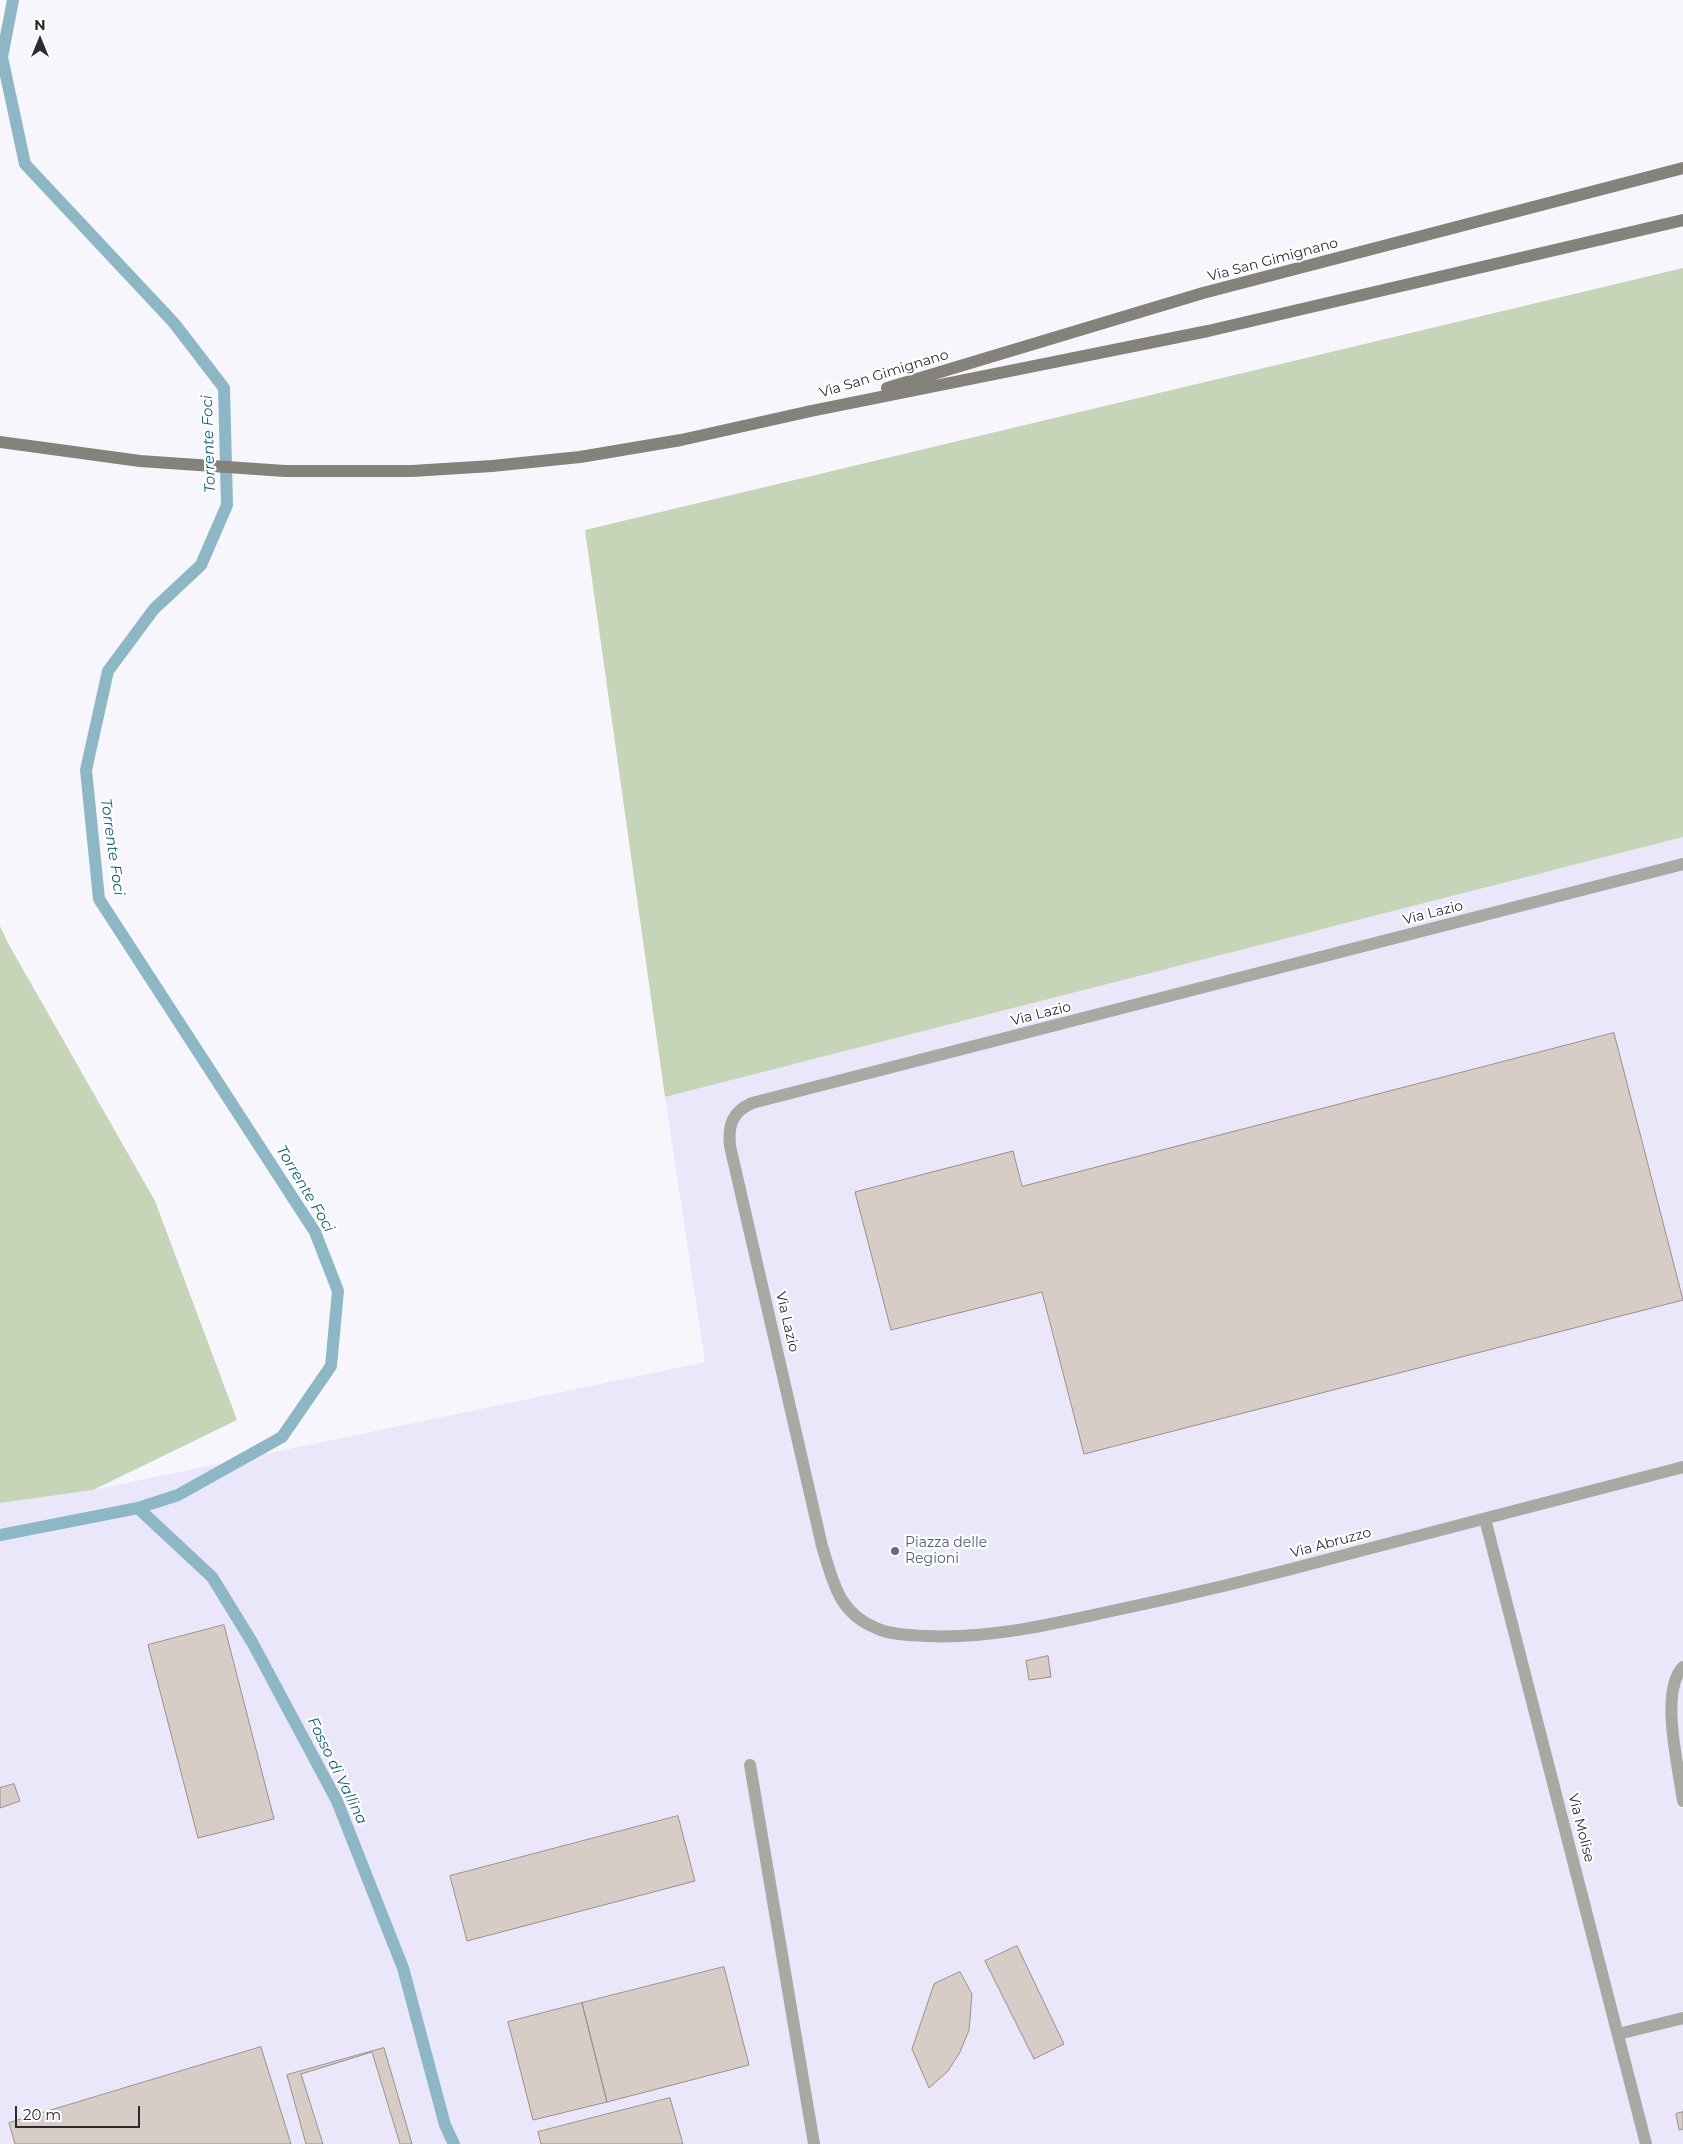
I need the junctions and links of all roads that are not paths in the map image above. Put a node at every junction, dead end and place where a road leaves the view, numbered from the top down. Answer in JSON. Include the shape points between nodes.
{"nodes":[{"id":1,"x":1683,"y":168,"type":"edge"},
{"id":2,"x":1683,"y":220,"type":"edge"},
{"id":3,"x":811,"y":411,"type":"junction"},
{"id":4,"x":0,"y":442,"type":"edge"},
{"id":5,"x":1683,"y":864,"type":"edge"},
{"id":6,"x":1683,"y":1467,"type":"edge"},
{"id":7,"x":1485,"y":1519,"type":"junction"},
{"id":8,"x":984,"y":1636,"type":"joint"},
{"id":9,"x":1683,"y":1667,"type":"edge"},
{"id":10,"x":750,"y":1765,"type":"dead end"},
{"id":11,"x":1683,"y":1800,"type":"edge"},
{"id":12,"x":1683,"y":2018,"type":"edge"},
{"id":13,"x":1618,"y":2034,"type":"junction"},
{"id":14,"x":814,"y":2144,"type":"edge"},
{"id":15,"x":1646,"y":2144,"type":"edge"}],
"edges":[{"from":1,"to":3,"type":"main road","name":"Via San Gimignano","via":[[1203,293]]},
{"from":2,"to":3,"type":"main road","name":"Via San Gimignano","via":[[1208,331]]},
{"from":3,"to":4,"type":"main road","via":[[681,440],[580,457],[454,469],[331,472],[243,469],[140,461]]},
{"from":5,"to":8,"type":"street","name":"Via Lazio","via":[[752,1103],[735,1114],[729,1126],[730,1146],[822,1546],[834,1585],[848,1610],[861,1621],[885,1631],[928,1636]]},
{"from":6,"to":7,"type":"street","name":"Via Abruzzo"},
{"from":7,"to":8,"type":"street","name":"Via Abruzzo","via":[[1164,1600]]},
{"from":7,"to":13,"type":"street","name":"Via Molise"},
{"from":9,"to":11,"type":"street","via":[[1674,1684],[1672,1713]]},
{"from":10,"to":14,"type":"street"},
{"from":12,"to":13,"type":"street"},
{"from":13,"to":15,"type":"street","name":"Via Molise"}]}
